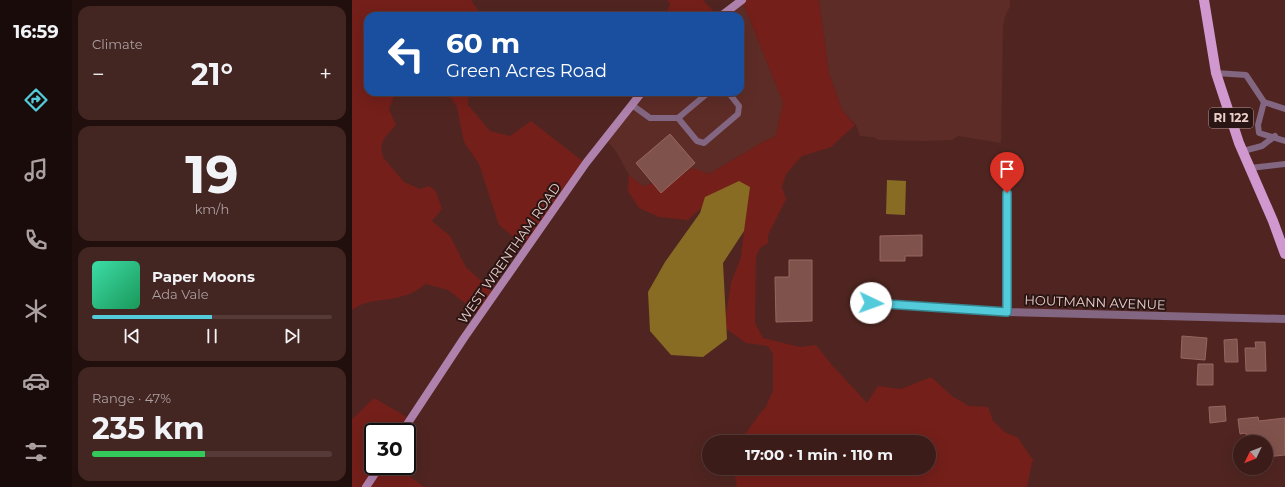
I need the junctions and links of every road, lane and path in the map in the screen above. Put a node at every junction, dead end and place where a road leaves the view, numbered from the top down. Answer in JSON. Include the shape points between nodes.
{"nodes":[{"id":1,"x":742,"y":0,"type":"edge"},
{"id":2,"x":1204,"y":0,"type":"edge"},
{"id":3,"x":726,"y":12,"type":"edge"},
{"id":4,"x":1216,"y":73,"type":"junction"},
{"id":5,"x":639,"y":96,"type":"edge"},
{"id":6,"x":704,"y":96,"type":"edge"},
{"id":7,"x":731,"y":96,"type":"edge"},
{"id":8,"x":1264,"y":102,"type":"junction"},
{"id":9,"x":632,"y":105,"type":"junction"},
{"id":10,"x":1284,"y":109,"type":"edge"},
{"id":11,"x":1281,"y":116,"type":"dead end"},
{"id":12,"x":678,"y":118,"type":"junction"},
{"id":13,"x":1275,"y":136,"type":"junction"},
{"id":14,"x":1285,"y":141,"type":"edge"},
{"id":15,"x":1243,"y":151,"type":"junction"},
{"id":16,"x":1285,"y":164,"type":"edge"},
{"id":17,"x":1250,"y":168,"type":"junction"},
{"id":18,"x":1007,"y":193,"type":"dead end"},
{"id":19,"x":1285,"y":254,"type":"edge"},
{"id":20,"x":856,"y":302,"type":"dead end"},
{"id":21,"x":1007,"y":312,"type":"junction"},
{"id":22,"x":1285,"y":319,"type":"edge"},
{"id":23,"x":408,"y":423,"type":"edge"},
{"id":24,"x":374,"y":475,"type":"edge"},
{"id":25,"x":366,"y":487,"type":"edge"}],
"edges":[{"from":1,"to":3,"type":"street"},
{"from":2,"to":4,"type":"main road","number":"RI 122"},
{"from":4,"to":8,"type":"lane","via":[[1246,75]]},
{"from":4,"to":15,"type":"main road","number":"RI 122"},
{"from":5,"to":9,"type":"street","name":"WEST WRENTHAM ROAD"},
{"from":6,"to":12,"type":"lane"},
{"from":7,"to":12,"type":"lane","via":[[740,106],[738,114],[704,143],[697,141]]},
{"from":8,"to":10,"type":"lane"},
{"from":8,"to":13,"type":"lane","via":[[1258,125],[1259,133]]},
{"from":9,"to":12,"type":"lane","via":[[650,118]]},
{"from":9,"to":23,"type":"street","name":"WEST WRENTHAM ROAD","via":[[574,181]]},
{"from":10,"to":11,"type":"lane"},
{"from":13,"to":14,"type":"lane"},
{"from":13,"to":15,"type":"lane","via":[[1262,146]]},
{"from":15,"to":17,"type":"main road","number":"RI 122"},
{"from":16,"to":17,"type":"lane"},
{"from":17,"to":19,"type":"main road","number":"RI 122"},
{"from":18,"to":21,"type":"street"},
{"from":20,"to":21,"type":"street","name":"HOUTMANN AVENUE"},
{"from":21,"to":22,"type":"street","name":"HOUTMANN AVENUE"},
{"from":24,"to":25,"type":"street"}]}
